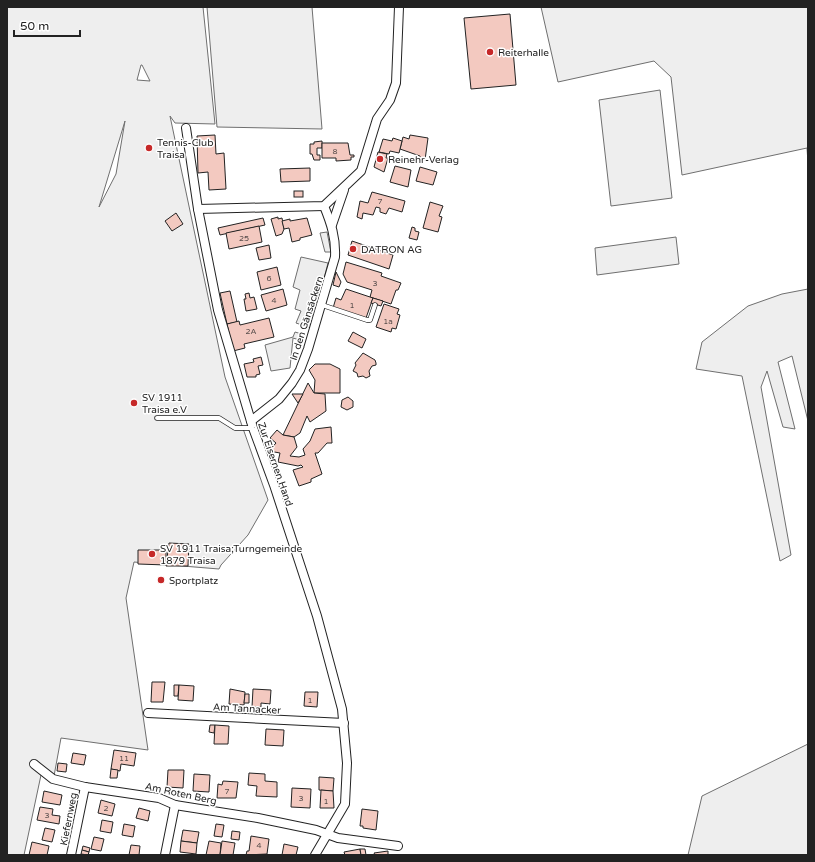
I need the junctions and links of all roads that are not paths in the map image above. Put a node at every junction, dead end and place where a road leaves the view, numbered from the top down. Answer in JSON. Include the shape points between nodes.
{"nodes":[{"id":1,"x":398,"y":7,"type":"edge"},
{"id":2,"x":186,"y":128,"type":"dead end"},
{"id":3,"x":344,"y":189,"type":"junction"},
{"id":4,"x":324,"y":206,"type":"junction"},
{"id":5,"x":198,"y":209,"type":"junction"},
{"id":6,"x":332,"y":225,"type":"junction"},
{"id":7,"x":322,"y":305,"type":"junction"},
{"id":8,"x":375,"y":305,"type":"dead end"},
{"id":9,"x":157,"y":418,"type":"dead end"},
{"id":10,"x":252,"y":424,"type":"junction"},
{"id":11,"x":148,"y":713,"type":"dead end"},
{"id":12,"x":344,"y":723,"type":"junction"},
{"id":13,"x":34,"y":764,"type":"dead end"},
{"id":14,"x":85,"y":786,"type":"junction"},
{"id":15,"x":175,"y":805,"type":"junction"},
{"id":16,"x":328,"y":834,"type":"junction"},
{"id":17,"x":398,"y":846,"type":"dead end"},
{"id":18,"x":71,"y":855,"type":"edge"},
{"id":19,"x":165,"y":855,"type":"edge"},
{"id":20,"x":315,"y":855,"type":"edge"}],
"edges":[{"from":1,"to":3,"type":"street","name":"In den Gänsäckern","via":[[394,91],[377,119],[361,171]]},
{"from":2,"to":5,"type":"street","name":"Zur Eisernen Hand"},
{"from":3,"to":4,"type":"street","name":"In den Gänsäckern"},
{"from":3,"to":6,"type":"street","name":"In den Gänsäckern"},
{"from":4,"to":5,"type":"street"},
{"from":4,"to":6,"type":"street","name":"In den Gänsäckern"},
{"from":5,"to":10,"type":"street","name":"Zur Eisernen Hand","via":[[218,310]]},
{"from":6,"to":7,"type":"street","name":"In den Gänsäckern","via":[[336,242],[335,257]]},
{"from":7,"to":8,"type":"lane","via":[[367,320],[370,320]]},
{"from":7,"to":10,"type":"street","name":"In den Gänsäckern","via":[[303,363],[292,383]]},
{"from":9,"to":10,"type":"lane","via":[[219,418],[235,428]]},
{"from":10,"to":12,"type":"street","name":"Zur Eisernen Hand","via":[[317,616]]},
{"from":11,"to":12,"type":"street","name":"Am Tannacker"},
{"from":12,"to":16,"type":"street","name":"Zur Eisernen Hand","via":[[347,763],[346,804]]},
{"from":13,"to":14,"type":"street","name":"Am Roten Berg","via":[[53,779]]},
{"from":14,"to":15,"type":"street","name":"Am Roten Berg","via":[[159,798]]},
{"from":14,"to":18,"type":"street","name":"Kiefernweg"},
{"from":15,"to":16,"type":"street","name":"Am Roten Berg","via":[[258,818]]},
{"from":15,"to":19,"type":"street"},
{"from":16,"to":17,"type":"street","name":"Am Roten Berg","via":[[338,838]]},
{"from":16,"to":20,"type":"street"}]}
